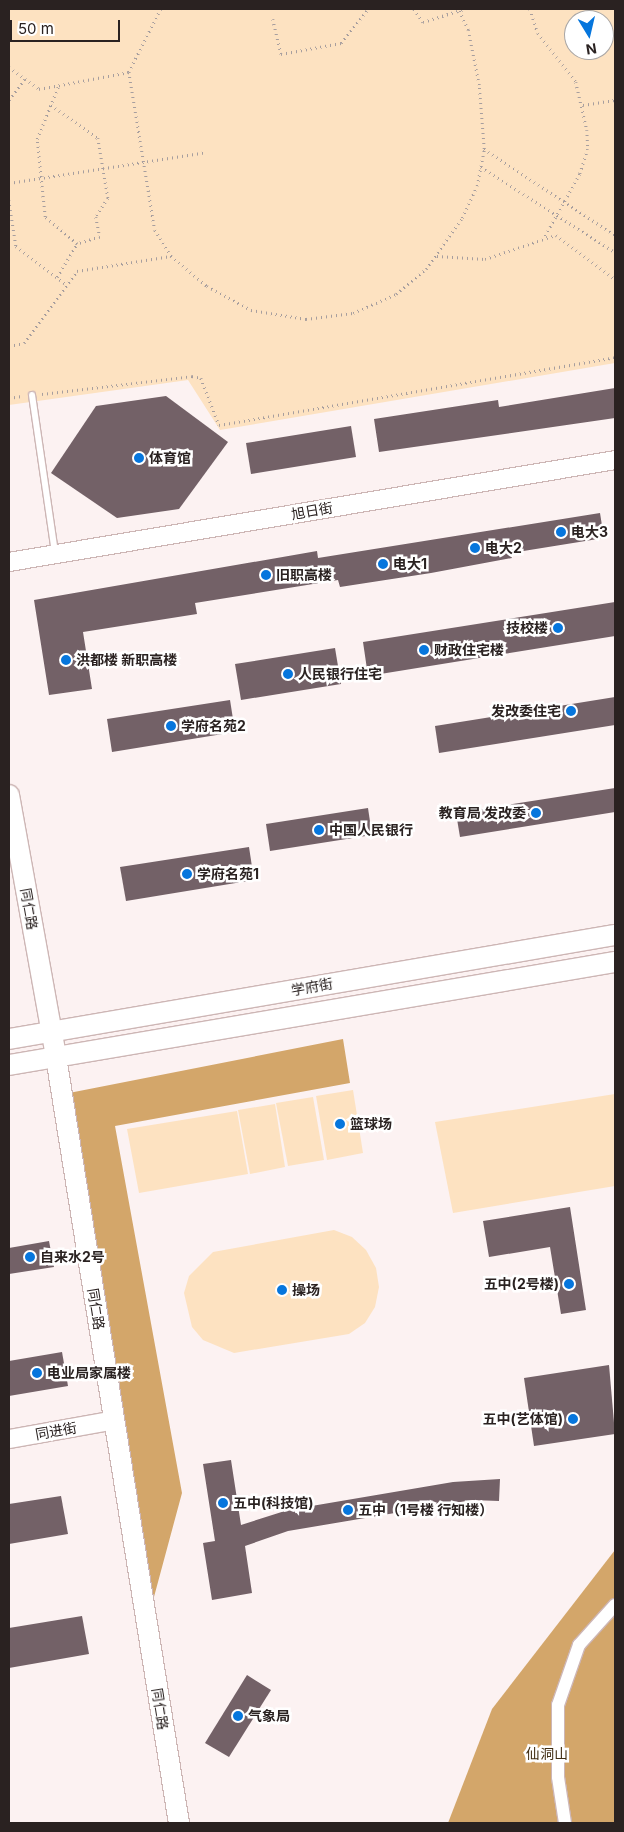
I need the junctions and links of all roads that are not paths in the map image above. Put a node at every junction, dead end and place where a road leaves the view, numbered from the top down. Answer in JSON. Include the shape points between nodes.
{"nodes":[{"id":1,"x":32,"y":395,"type":"road end"},
{"id":2,"x":615,"y":460,"type":"edge"},
{"id":3,"x":55,"y":554,"type":"junction"},
{"id":4,"x":9,"y":562,"type":"edge"},
{"id":5,"x":9,"y":795,"type":"edge"},
{"id":6,"x":9,"y":848,"type":"edge"},
{"id":7,"x":615,"y":935,"type":"edge"},
{"id":8,"x":615,"y":962,"type":"edge"},
{"id":9,"x":46,"y":1033,"type":"junction"},
{"id":10,"x":9,"y":1039,"type":"edge"},
{"id":11,"x":50,"y":1058,"type":"junction"},
{"id":12,"x":9,"y":1065,"type":"edge"},
{"id":13,"x":104,"y":1422,"type":"junction"},
{"id":14,"x":9,"y":1439,"type":"edge"},
{"id":15,"x":615,"y":1605,"type":"edge"},
{"id":16,"x":169,"y":1823,"type":"edge"},
{"id":17,"x":179,"y":1823,"type":"edge"},
{"id":18,"x":565,"y":1823,"type":"edge"}],
"edges":[{"from":1,"to":3,"type":"lane"},
{"from":2,"to":3,"type":"main road","name":"旭日街"},
{"from":3,"to":4,"type":"main road","name":"旭日街"},
{"from":5,"to":9,"type":"main road","name":"同仁路"},
{"from":6,"to":9,"type":"main road","name":"同仁路"},
{"from":7,"to":9,"type":"main road","name":"学府街"},
{"from":8,"to":11,"type":"main road","name":"学府街"},
{"from":9,"to":10,"type":"main road","name":"学府街"},
{"from":9,"to":11,"type":"main road","name":"同仁路"},
{"from":11,"to":12,"type":"main road","name":"学府街"},
{"from":11,"to":13,"type":"main road","name":"同仁路"},
{"from":11,"to":17,"type":"main road","name":"同仁路"},
{"from":13,"to":14,"type":"main road","name":"同进街"},
{"from":13,"to":16,"type":"main road","name":"同仁路"},
{"from":15,"to":18,"type":"street","via":[[579,1646],[558,1705],[558,1777]]}]}
